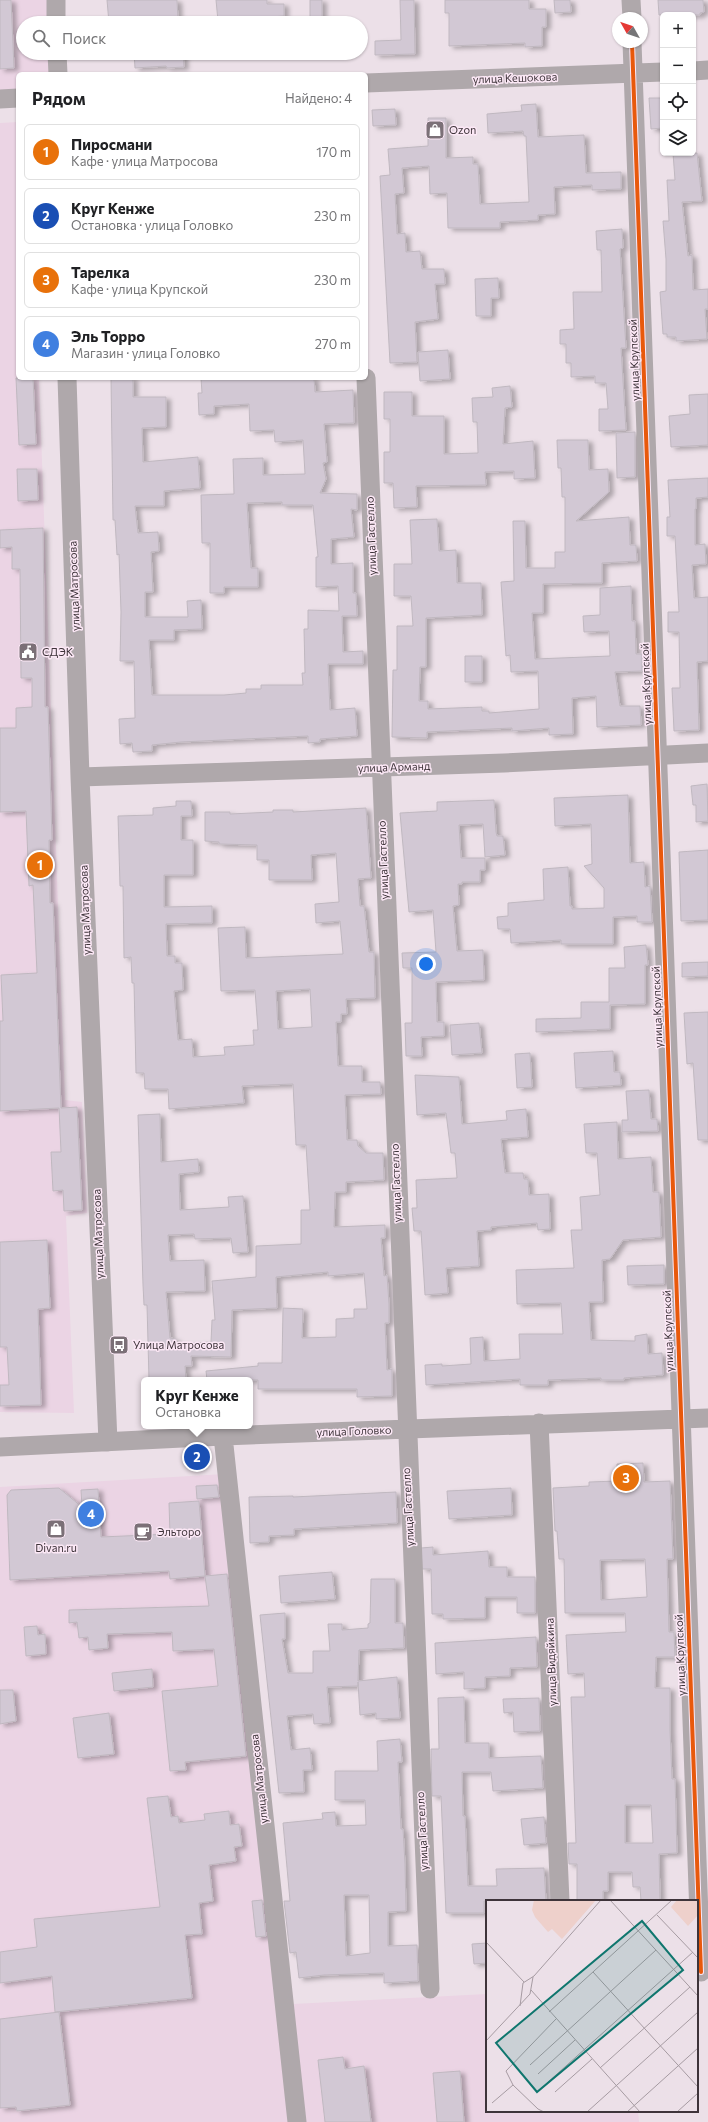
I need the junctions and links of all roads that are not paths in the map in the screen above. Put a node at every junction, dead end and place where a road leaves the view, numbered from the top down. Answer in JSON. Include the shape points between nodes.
{"nodes":[{"id":1,"x":56,"y":0,"type":"edge"},
{"id":2,"x":632,"y":0,"type":"edge"},
{"id":3,"x":632,"y":12,"type":"edge"},
{"id":4,"x":56,"y":16,"type":"edge"},
{"id":5,"x":632,"y":48,"type":"edge"},
{"id":6,"x":57,"y":60,"type":"edge"},
{"id":7,"x":708,"y":70,"type":"edge"},
{"id":8,"x":696,"y":71,"type":"edge"},
{"id":9,"x":58,"y":72,"type":"edge"},
{"id":10,"x":660,"y":72,"type":"edge"},
{"id":11,"x":633,"y":74,"type":"junction"},
{"id":12,"x":368,"y":83,"type":"edge"},
{"id":13,"x":16,"y":98,"type":"edge"},
{"id":14,"x":0,"y":99,"type":"edge"},
{"id":15,"x":67,"y":380,"type":"edge"},
{"id":16,"x":366,"y":380,"type":"edge"},
{"id":17,"x":708,"y":753,"type":"edge"},
{"id":18,"x":657,"y":755,"type":"junction"},
{"id":19,"x":379,"y":767,"type":"junction"},
{"id":20,"x":80,"y":777,"type":"junction"},
{"id":21,"x":708,"y":1418,"type":"edge"},
{"id":22,"x":680,"y":1419,"type":"junction"},
{"id":23,"x":539,"y":1423,"type":"junction"},
{"id":24,"x":404,"y":1430,"type":"junction"},
{"id":25,"x":223,"y":1436,"type":"junction"},
{"id":26,"x":108,"y":1442,"type":"junction"},
{"id":27,"x":0,"y":1447,"type":"edge"},
{"id":28,"x":560,"y":1900,"type":"edge"},
{"id":29,"x":701,"y":1972,"type":"dead end"},
{"id":30,"x":430,"y":1989,"type":"dead end"},
{"id":31,"x":297,"y":2122,"type":"edge"}],
"edges":[{"from":1,"to":4,"type":"street"},
{"from":2,"to":3,"type":"street"},
{"from":5,"to":11,"type":"street","name":"улица Крупской"},
{"from":6,"to":9,"type":"street"},
{"from":7,"to":8,"type":"street"},
{"from":10,"to":11,"type":"street","name":"улица Кешокова"},
{"from":11,"to":12,"type":"street","name":"улица Кешокова"},
{"from":11,"to":18,"type":"street","name":"улица Крупской"},
{"from":13,"to":14,"type":"street"},
{"from":15,"to":20,"type":"street","name":"улица Матросова"},
{"from":16,"to":19,"type":"street","name":"улица Гастелло"},
{"from":17,"to":18,"type":"street","name":"улица Арманд"},
{"from":18,"to":19,"type":"street","name":"улица Арманд"},
{"from":18,"to":22,"type":"street","name":"улица Крупской"},
{"from":19,"to":20,"type":"street","name":"улица Арманд"},
{"from":19,"to":24,"type":"street","name":"улица Гастелло"},
{"from":20,"to":26,"type":"street","name":"улица Матросова"},
{"from":21,"to":22,"type":"street","name":"улица Головко"},
{"from":22,"to":23,"type":"street","name":"улица Головко"},
{"from":22,"to":29,"type":"street","name":"улица Крупской"},
{"from":23,"to":24,"type":"street","name":"улица Головко"},
{"from":23,"to":28,"type":"street","name":"улица Видяйкина"},
{"from":24,"to":25,"type":"street","name":"улица Головко"},
{"from":24,"to":30,"type":"street","name":"улица Гастелло"},
{"from":25,"to":26,"type":"street","name":"улица Головко"},
{"from":25,"to":31,"type":"street","name":"улица Матросова"},
{"from":26,"to":27,"type":"street","name":"улица Головко"}]}
